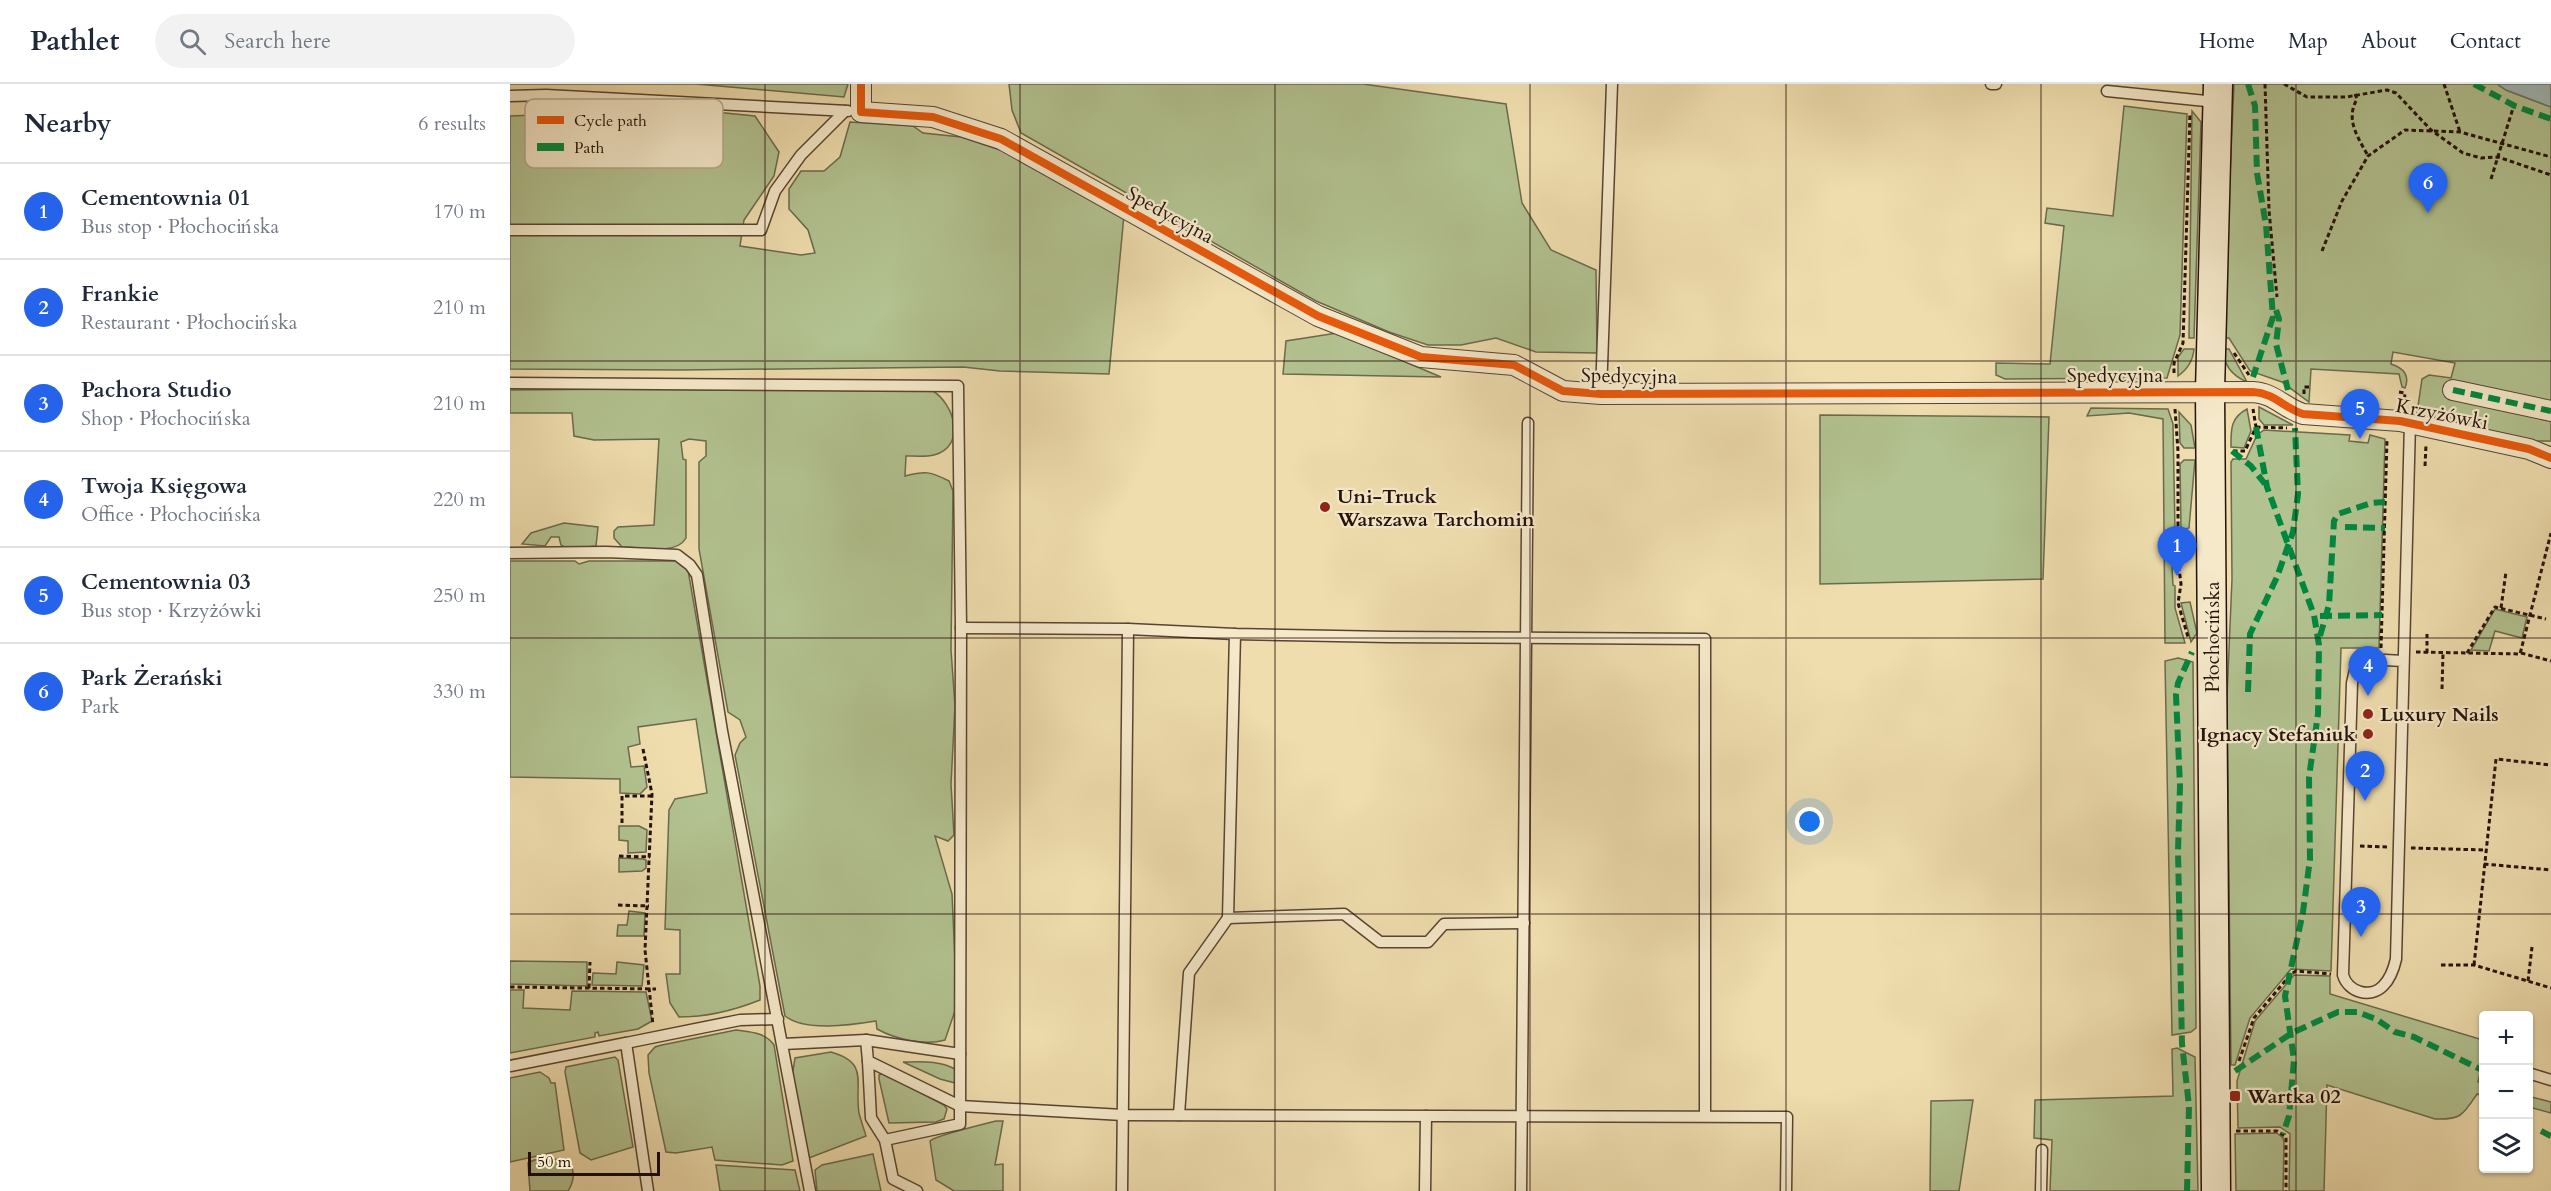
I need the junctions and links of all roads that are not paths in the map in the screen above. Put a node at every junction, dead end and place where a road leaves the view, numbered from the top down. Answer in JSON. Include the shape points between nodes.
{"nodes":[{"id":1,"x":861,"y":84,"type":"edge"},
{"id":2,"x":1612,"y":84,"type":"edge"},
{"id":3,"x":1991,"y":84,"type":"edge"},
{"id":4,"x":1996,"y":84,"type":"edge"},
{"id":5,"x":2107,"y":91,"type":"dead end"},
{"id":6,"x":2217,"y":93,"type":"edge"},
{"id":7,"x":510,"y":96,"type":"edge"},
{"id":8,"x":623,"y":99,"type":"edge"},
{"id":9,"x":723,"y":104,"type":"edge"},
{"id":10,"x":853,"y":111,"type":"junction"},
{"id":11,"x":510,"y":230,"type":"edge"},
{"id":12,"x":510,"y":383,"type":"edge"},
{"id":13,"x":2453,"y":390,"type":"dead end"},
{"id":14,"x":2210,"y":391,"type":"junction"},
{"id":15,"x":1601,"y":394,"type":"junction"},
{"id":16,"x":2551,"y":411,"type":"edge"},
{"id":17,"x":1528,"y":423,"type":"dead end"},
{"id":18,"x":2410,"y":423,"type":"junction"},
{"id":19,"x":2551,"y":447,"type":"edge"},
{"id":20,"x":2529,"y":449,"type":"junction"},
{"id":21,"x":2551,"y":458,"type":"edge"},
{"id":22,"x":510,"y":553,"type":"edge"},
{"id":23,"x":961,"y":628,"type":"junction"},
{"id":24,"x":1128,"y":629,"type":"junction"},
{"id":25,"x":1235,"y":634,"type":"junction"},
{"id":26,"x":1526,"y":638,"type":"junction"},
{"id":27,"x":2403,"y":661,"type":"junction"},
{"id":28,"x":1228,"y":918,"type":"junction"},
{"id":29,"x":1524,"y":923,"type":"junction"},
{"id":30,"x":778,"y":1019,"type":"junction"},
{"id":31,"x":866,"y":1040,"type":"junction"},
{"id":32,"x":626,"y":1043,"type":"junction"},
{"id":33,"x":783,"y":1044,"type":"junction"},
{"id":34,"x":960,"y":1054,"type":"junction"},
{"id":35,"x":868,"y":1061,"type":"junction"},
{"id":36,"x":510,"y":1066,"type":"edge"},
{"id":37,"x":2533,"y":1074,"type":"edge"},
{"id":38,"x":2551,"y":1080,"type":"edge"},
{"id":39,"x":960,"y":1106,"type":"junction"},
{"id":40,"x":1123,"y":1115,"type":"junction"},
{"id":41,"x":1179,"y":1115,"type":"junction"},
{"id":42,"x":1426,"y":1116,"type":"junction"},
{"id":43,"x":1522,"y":1116,"type":"junction"},
{"id":44,"x":1705,"y":1116,"type":"junction"},
{"id":45,"x":885,"y":1140,"type":"junction"},
{"id":46,"x":2042,"y":1150,"type":"dead end"},
{"id":47,"x":648,"y":1191,"type":"edge"},
{"id":48,"x":810,"y":1191,"type":"edge"},
{"id":49,"x":917,"y":1191,"type":"edge"},
{"id":50,"x":1122,"y":1191,"type":"edge"},
{"id":51,"x":1425,"y":1191,"type":"edge"},
{"id":52,"x":1521,"y":1191,"type":"edge"},
{"id":53,"x":1786,"y":1191,"type":"edge"},
{"id":54,"x":2042,"y":1191,"type":"edge"},
{"id":55,"x":2216,"y":1191,"type":"edge"}],
"edges":[{"from":1,"to":10,"type":"street"},
{"from":2,"to":15,"type":"lane"},
{"from":3,"to":4,"type":"lane"},
{"from":5,"to":6,"type":"lane"},
{"from":6,"to":14,"type":"main road","name":"Płochocińska"},
{"from":7,"to":8,"type":"lane"},
{"from":9,"to":10,"type":"lane"},
{"from":10,"to":11,"type":"lane","via":[[801,155],[775,191],[761,230]]},
{"from":10,"to":15,"type":"street","name":"Spedycyjna","via":[[933,117],[1000,139],[1318,316],[1421,357],[1515,365],[1563,391]]},
{"from":12,"to":23,"type":"lane","via":[[958,386]]},
{"from":13,"to":16,"type":"street"},
{"from":14,"to":15,"type":"street","name":"Spedycyjna"},
{"from":14,"to":18,"type":"street","name":"Krzyżówki","via":[[2264,393],[2292,410],[2315,416]]},
{"from":14,"to":55,"type":"main road","name":"Płochocińska"},
{"from":17,"to":26,"type":"lane"},
{"from":18,"to":20,"type":"street","name":"Krzyżówki"},
{"from":18,"to":27,"type":"lane"},
{"from":19,"to":20,"type":"street"},
{"from":20,"to":21,"type":"street"},
{"from":22,"to":30,"type":"lane","via":[[677,555],[697,575],[722,732]]},
{"from":23,"to":24,"type":"lane"},
{"from":23,"to":34,"type":"lane"},
{"from":24,"to":25,"type":"lane"},
{"from":24,"to":40,"type":"lane"},
{"from":25,"to":26,"type":"lane"},
{"from":25,"to":28,"type":"lane"},
{"from":26,"to":29,"type":"lane"},
{"from":26,"to":44,"type":"lane","via":[[1705,639]]},
{"from":27,"to":27,"type":"lane","via":[[2393,970],[2383,986],[2364,993],[2352,989],[2343,975],[2353,677],[2367,659]]},
{"from":28,"to":29,"type":"lane","via":[[1344,914],[1380,942],[1428,942],[1444,924]]},
{"from":28,"to":41,"type":"lane","via":[[1189,973]]},
{"from":29,"to":43,"type":"lane"},
{"from":30,"to":32,"type":"lane","via":[[740,1020]]},
{"from":30,"to":33,"type":"lane"},
{"from":31,"to":33,"type":"lane"},
{"from":31,"to":34,"type":"lane"},
{"from":31,"to":35,"type":"lane"},
{"from":32,"to":36,"type":"lane"},
{"from":32,"to":47,"type":"lane"},
{"from":33,"to":48,"type":"lane"},
{"from":34,"to":39,"type":"lane"},
{"from":35,"to":39,"type":"lane"},
{"from":35,"to":45,"type":"lane","via":[[871,1118]]},
{"from":37,"to":38,"type":"lane"},
{"from":39,"to":40,"type":"lane"},
{"from":39,"to":45,"type":"lane","via":[[960,1124]]},
{"from":40,"to":41,"type":"lane"},
{"from":40,"to":50,"type":"lane"},
{"from":41,"to":42,"type":"lane"},
{"from":42,"to":43,"type":"lane"},
{"from":42,"to":51,"type":"lane"},
{"from":43,"to":44,"type":"lane"},
{"from":43,"to":52,"type":"lane"},
{"from":44,"to":53,"type":"lane","via":[[1787,1117]]},
{"from":45,"to":49,"type":"lane","via":[[893,1179]]},
{"from":46,"to":54,"type":"lane"}]}
